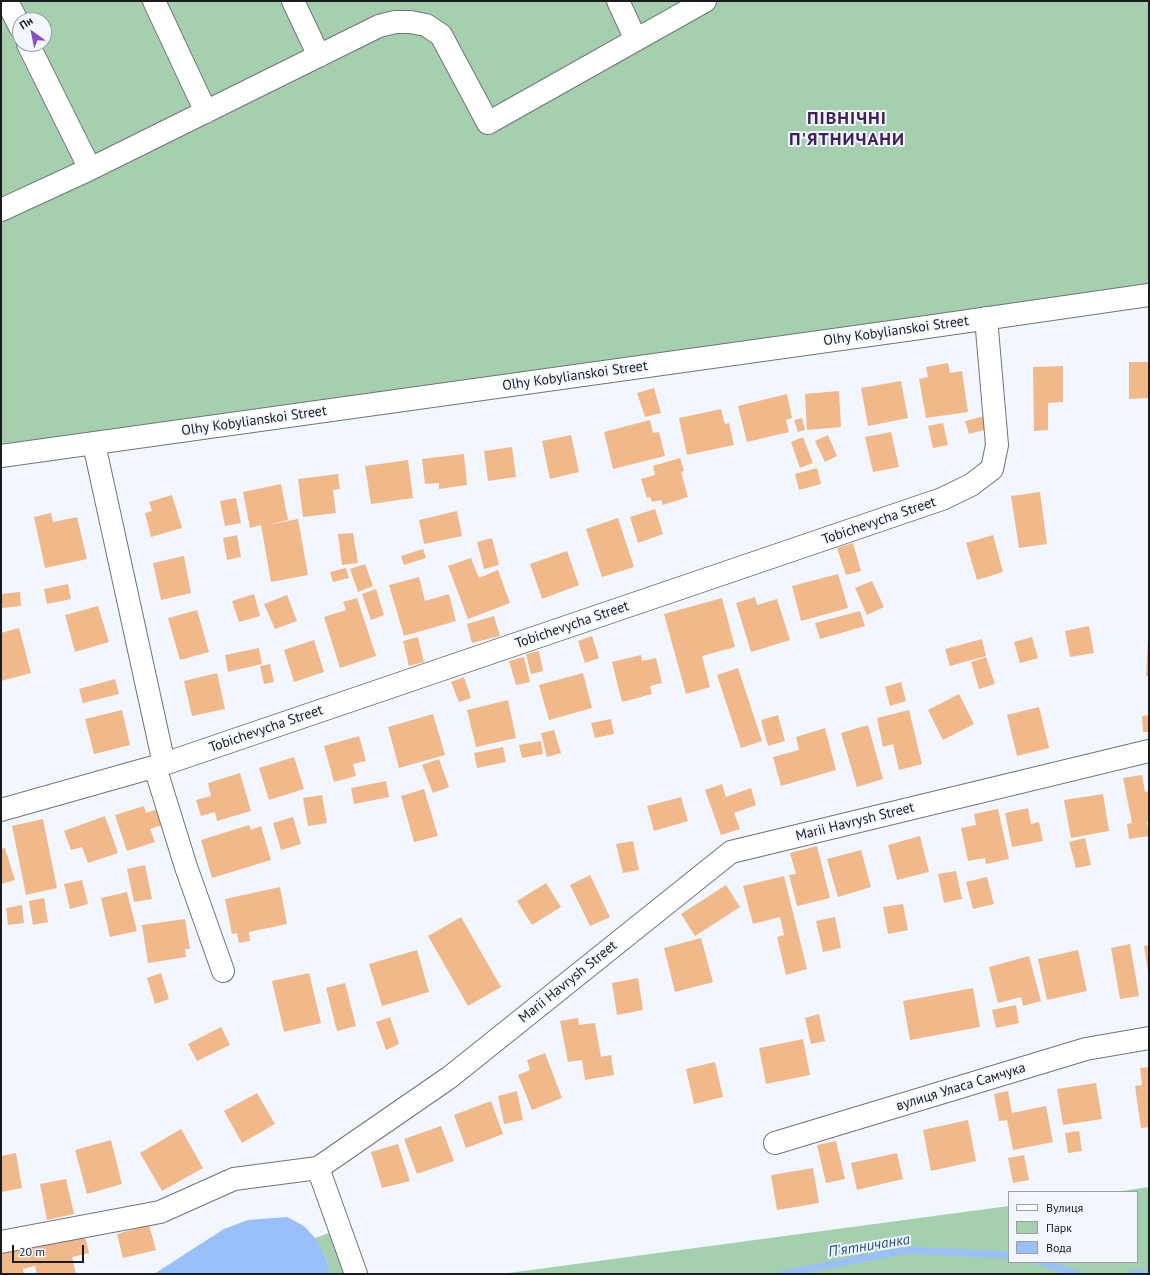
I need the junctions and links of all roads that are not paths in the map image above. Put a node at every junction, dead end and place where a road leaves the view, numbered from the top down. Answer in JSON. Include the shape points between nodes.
{"nodes":[{"id":1,"x":7,"y":1,"type":"edge"},
{"id":2,"x":154,"y":1,"type":"edge"},
{"id":3,"x":293,"y":1,"type":"edge"},
{"id":4,"x":618,"y":1,"type":"edge"},
{"id":5,"x":705,"y":1,"type":"edge"},
{"id":6,"x":12,"y":12,"type":"edge"},
{"id":7,"x":636,"y":40,"type":"junction"},
{"id":8,"x":32,"y":52,"type":"edge"},
{"id":9,"x":319,"y":56,"type":"junction"},
{"id":10,"x":206,"y":112,"type":"junction"},
{"id":11,"x":90,"y":169,"type":"junction"},
{"id":12,"x":1,"y":210,"type":"edge"},
{"id":13,"x":1149,"y":295,"type":"edge"},
{"id":14,"x":986,"y":318,"type":"junction"},
{"id":15,"x":94,"y":444,"type":"junction"},
{"id":16,"x":1,"y":456,"type":"edge"},
{"id":17,"x":1149,"y":751,"type":"edge"},
{"id":18,"x":160,"y":765,"type":"junction"},
{"id":19,"x":1,"y":810,"type":"edge"},
{"id":20,"x":223,"y":971,"type":"dead end"},
{"id":21,"x":1149,"y":1038,"type":"edge"},
{"id":22,"x":775,"y":1143,"type":"dead end"},
{"id":23,"x":318,"y":1168,"type":"junction"},
{"id":24,"x":1,"y":1242,"type":"edge"},
{"id":25,"x":356,"y":1274,"type":"edge"}],
"edges":[{"from":1,"to":6,"type":"street"},
{"from":2,"to":10,"type":"street"},
{"from":3,"to":9,"type":"street"},
{"from":4,"to":7,"type":"street"},
{"from":5,"to":7,"type":"street"},
{"from":7,"to":9,"type":"street","via":[[488,123],[441,36],[426,25],[395,22],[379,26]]},
{"from":8,"to":11,"type":"street"},
{"from":9,"to":10,"type":"street"},
{"from":10,"to":11,"type":"street"},
{"from":11,"to":12,"type":"street"},
{"from":13,"to":14,"type":"street","name":"Olhy Kobylianskoi Street"},
{"from":14,"to":15,"type":"street","name":"Olhy Kobylianskoi Street"},
{"from":14,"to":18,"type":"street","name":"Tobichevycha Street","via":[[997,445],[992,469],[971,485],[942,499]]},
{"from":15,"to":16,"type":"street","name":"Olhy Kobylianskoi Street"},
{"from":15,"to":18,"type":"street"},
{"from":17,"to":23,"type":"street","name":"Marii Havrysh Street","via":[[731,852],[450,1076]]},
{"from":18,"to":19,"type":"street","name":"Tobichevycha Street"},
{"from":18,"to":20,"type":"street","via":[[186,867]]},
{"from":21,"to":22,"type":"street","name":"вулиця Уласа Самчука","via":[[1086,1049]]},
{"from":23,"to":24,"type":"street","name":"Marii Havrysh Street","via":[[234,1178],[160,1212]]},
{"from":23,"to":25,"type":"street"}]}
